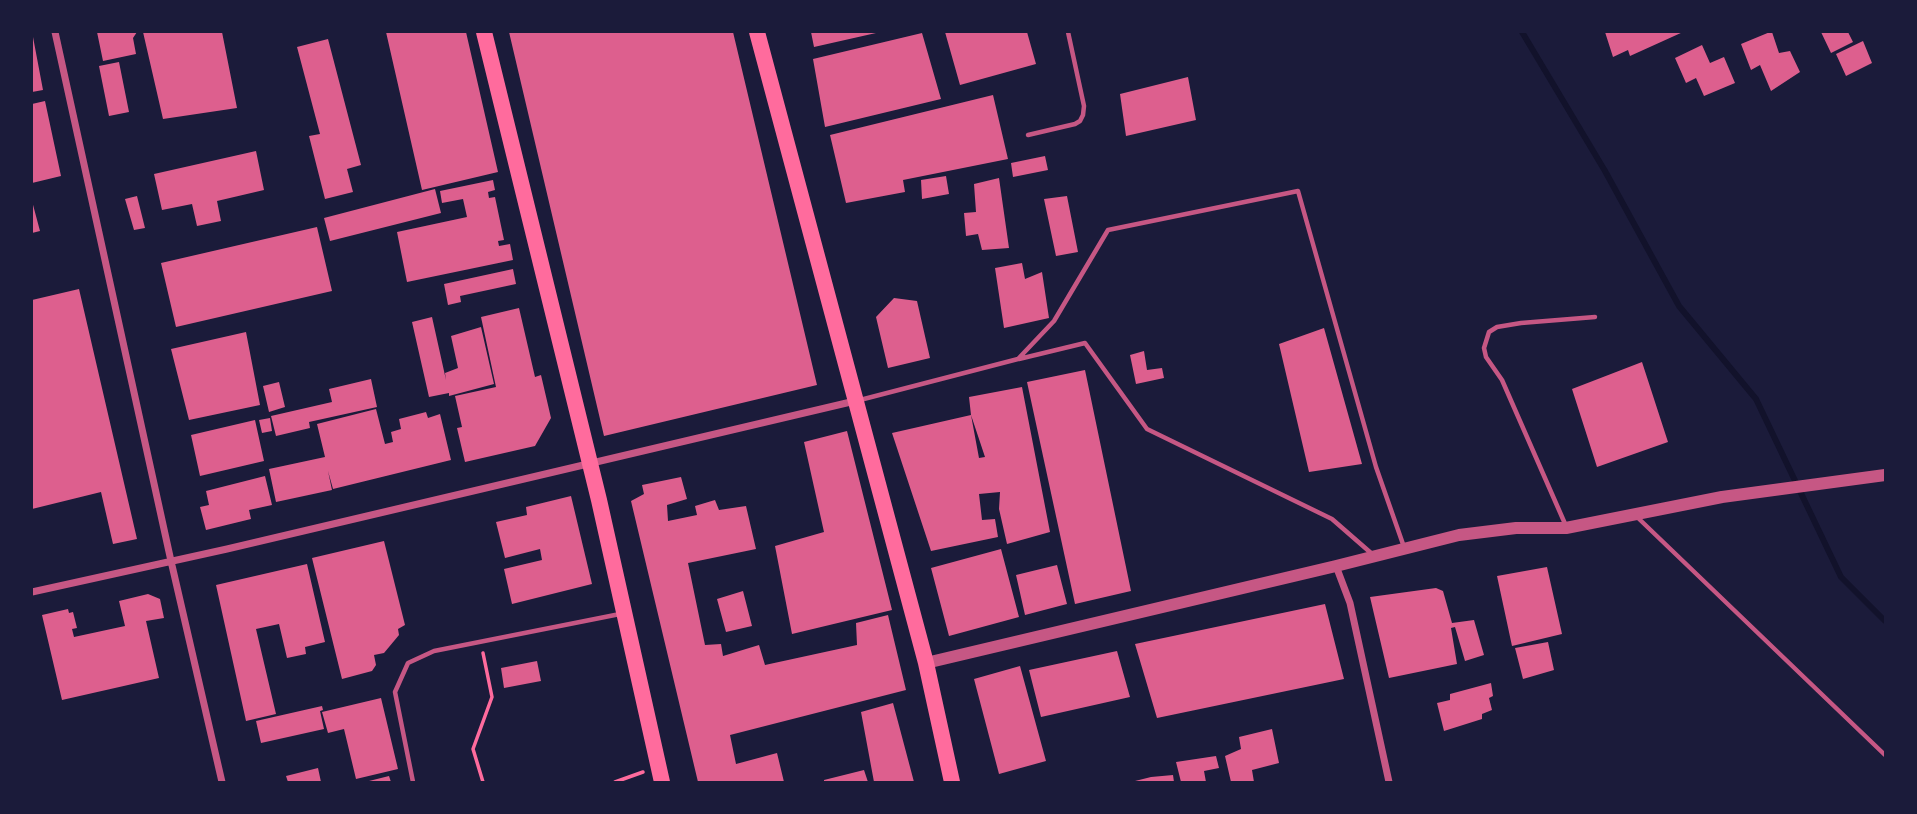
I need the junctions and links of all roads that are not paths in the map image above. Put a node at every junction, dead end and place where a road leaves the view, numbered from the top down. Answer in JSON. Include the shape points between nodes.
{"nodes":[{"id":1,"x":55,"y":32,"type":"edge"},
{"id":2,"x":484,"y":32,"type":"edge"},
{"id":3,"x":757,"y":32,"type":"edge"},
{"id":4,"x":1068,"y":32,"type":"edge"},
{"id":5,"x":1028,"y":135,"type":"dead end"},
{"id":6,"x":1595,"y":317,"type":"dead end"},
{"id":7,"x":1018,"y":359,"type":"junction"},
{"id":8,"x":855,"y":401,"type":"junction"},
{"id":9,"x":590,"y":464,"type":"junction"},
{"id":10,"x":1883,"y":476,"type":"edge"},
{"id":11,"x":1634,"y":514,"type":"junction"},
{"id":12,"x":1566,"y":528,"type":"junction"},
{"id":13,"x":1404,"y":548,"type":"junction"},
{"id":14,"x":1374,"y":556,"type":"junction"},
{"id":15,"x":171,"y":561,"type":"junction"},
{"id":16,"x":1336,"y":566,"type":"junction"},
{"id":17,"x":32,"y":592,"type":"edge"},
{"id":18,"x":624,"y":614,"type":"junction"},
{"id":19,"x":926,"y":663,"type":"junction"},
{"id":20,"x":1885,"y":755,"type":"edge"},
{"id":21,"x":660,"y":774,"type":"edge"},
{"id":22,"x":222,"y":782,"type":"edge"},
{"id":23,"x":413,"y":782,"type":"edge"},
{"id":24,"x":952,"y":782,"type":"edge"},
{"id":25,"x":1389,"y":782,"type":"edge"}],
"edges":[{"from":1,"to":15,"type":"street"},
{"from":2,"to":9,"type":"main road"},
{"from":3,"to":8,"type":"main road"},
{"from":4,"to":5,"type":"lane","via":[[1083,115],[1074,124]]},
{"from":6,"to":12,"type":"lane","via":[[1497,327],[1489,332],[1484,348]]},
{"from":7,"to":8,"type":"lane"},
{"from":7,"to":13,"type":"lane","via":[[1054,321],[1108,230],[1298,191],[1376,467]]},
{"from":7,"to":14,"type":"lane","via":[[1085,342],[1147,429],[1332,519]]},
{"from":8,"to":9,"type":"street"},
{"from":8,"to":19,"type":"main road"},
{"from":9,"to":15,"type":"street"},
{"from":9,"to":18,"type":"main road"},
{"from":10,"to":11,"type":"street","via":[[1721,497]]},
{"from":11,"to":12,"type":"street"},
{"from":11,"to":20,"type":"lane"},
{"from":12,"to":13,"type":"street","via":[[1459,535]]},
{"from":13,"to":14,"type":"street"},
{"from":14,"to":16,"type":"street"},
{"from":15,"to":17,"type":"street"},
{"from":15,"to":22,"type":"street"},
{"from":16,"to":19,"type":"street"},
{"from":16,"to":25,"type":"street","via":[[1350,603]]},
{"from":18,"to":21,"type":"main road"},
{"from":18,"to":23,"type":"lane","via":[[434,651],[408,663],[395,692]]},
{"from":19,"to":24,"type":"main road"}]}
